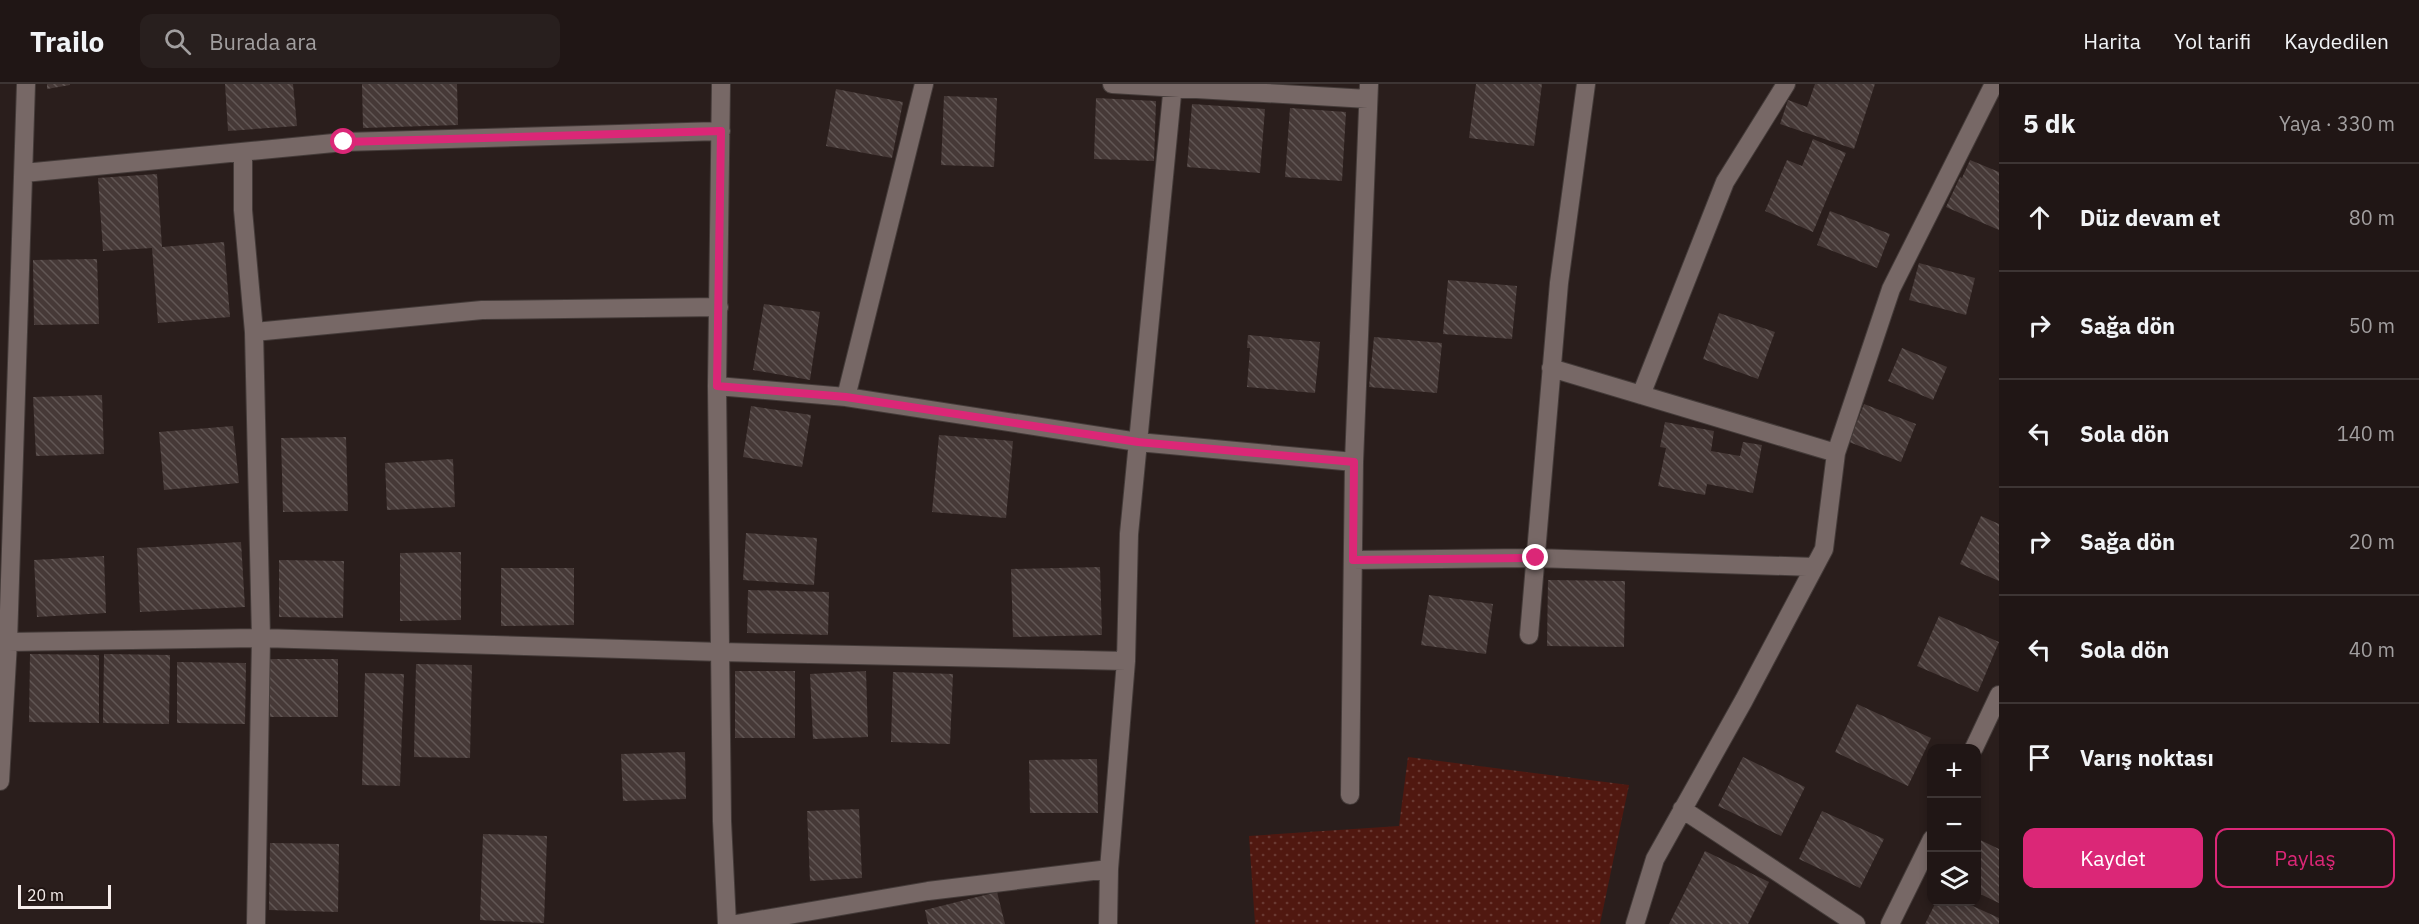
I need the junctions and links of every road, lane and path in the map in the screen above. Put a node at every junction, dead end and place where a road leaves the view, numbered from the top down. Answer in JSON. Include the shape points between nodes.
{"nodes":[{"id":1,"x":26,"y":84,"type":"edge"},
{"id":2,"x":721,"y":84,"type":"edge"},
{"id":3,"x":924,"y":84,"type":"edge"},
{"id":4,"x":1112,"y":84,"type":"edge"},
{"id":5,"x":1586,"y":84,"type":"edge"},
{"id":6,"x":1786,"y":84,"type":"edge"},
{"id":7,"x":1994,"y":84,"type":"edge"},
{"id":8,"x":1173,"y":86,"type":"edge"},
{"id":9,"x":1369,"y":92,"type":"edge"},
{"id":10,"x":721,"y":131,"type":"junction"},
{"id":11,"x":243,"y":154,"type":"junction"},
{"id":12,"x":24,"y":173,"type":"junction"},
{"id":13,"x":718,"y":307,"type":"junction"},
{"id":14,"x":254,"y":332,"type":"junction"},
{"id":15,"x":1551,"y":368,"type":"junction"},
{"id":16,"x":717,"y":386,"type":"junction"},
{"id":17,"x":1641,"y":395,"type":"junction"},
{"id":18,"x":846,"y":397,"type":"junction"},
{"id":19,"x":1138,"y":442,"type":"junction"},
{"id":20,"x":1836,"y":453,"type":"junction"},
{"id":21,"x":1354,"y":462,"type":"junction"},
{"id":22,"x":1536,"y":558,"type":"junction"},
{"id":23,"x":1353,"y":560,"type":"junction"},
{"id":24,"x":1814,"y":567,"type":"junction"},
{"id":25,"x":5,"y":595,"type":"edge"},
{"id":26,"x":1529,"y":635,"type":"dead end"},
{"id":27,"x":261,"y":638,"type":"junction"},
{"id":28,"x":8,"y":642,"type":"junction"},
{"id":29,"x":722,"y":652,"type":"junction"},
{"id":30,"x":1126,"y":661,"type":"junction"},
{"id":31,"x":1999,"y":695,"type":"edge"},
{"id":32,"x":1976,"y":744,"type":"edge"},
{"id":33,"x":0,"y":781,"type":"edge"},
{"id":34,"x":1350,"y":795,"type":"dead end"},
{"id":35,"x":1682,"y":809,"type":"junction"},
{"id":36,"x":1927,"y":849,"type":"edge"},
{"id":37,"x":1109,"y":869,"type":"junction"},
{"id":38,"x":256,"y":924,"type":"edge"},
{"id":39,"x":727,"y":924,"type":"edge"},
{"id":40,"x":736,"y":924,"type":"edge"},
{"id":41,"x":1108,"y":924,"type":"edge"},
{"id":42,"x":1635,"y":924,"type":"edge"},
{"id":43,"x":1856,"y":924,"type":"edge"},
{"id":44,"x":1890,"y":924,"type":"edge"}],
"edges":[{"from":1,"to":12,"type":"street"},
{"from":2,"to":10,"type":"street"},
{"from":3,"to":18,"type":"street"},
{"from":4,"to":8,"type":"street"},
{"from":5,"to":15,"type":"street"},
{"from":6,"to":17,"type":"street","via":[[1725,182]]},
{"from":7,"to":20,"type":"street","via":[[1891,290]]},
{"from":8,"to":9,"type":"street"},
{"from":8,"to":19,"type":"street"},
{"from":9,"to":21,"type":"street"},
{"from":10,"to":11,"type":"street","via":[[344,142]]},
{"from":10,"to":13,"type":"street"},
{"from":11,"to":12,"type":"street"},
{"from":11,"to":14,"type":"street","via":[[243,210]]},
{"from":12,"to":25,"type":"street"},
{"from":13,"to":14,"type":"street","via":[[482,310]]},
{"from":13,"to":16,"type":"street"},
{"from":14,"to":27,"type":"street"},
{"from":15,"to":17,"type":"street"},
{"from":15,"to":22,"type":"street"},
{"from":16,"to":18,"type":"street"},
{"from":16,"to":29,"type":"street"},
{"from":17,"to":20,"type":"street"},
{"from":18,"to":19,"type":"street"},
{"from":19,"to":21,"type":"street"},
{"from":19,"to":30,"type":"street","via":[[1129,534]]},
{"from":20,"to":24,"type":"street","via":[[1824,549]]},
{"from":21,"to":23,"type":"street"},
{"from":22,"to":23,"type":"street"},
{"from":22,"to":24,"type":"street"},
{"from":22,"to":26,"type":"street"},
{"from":23,"to":34,"type":"street"},
{"from":24,"to":35,"type":"street"},
{"from":25,"to":28,"type":"street"},
{"from":27,"to":28,"type":"street"},
{"from":27,"to":29,"type":"street"},
{"from":27,"to":38,"type":"street"},
{"from":28,"to":33,"type":"street"},
{"from":29,"to":30,"type":"street"},
{"from":29,"to":39,"type":"street","via":[[722,821]]},
{"from":30,"to":37,"type":"street"},
{"from":31,"to":32,"type":"street"},
{"from":35,"to":42,"type":"street","via":[[1655,859]]},
{"from":35,"to":43,"type":"street"},
{"from":36,"to":44,"type":"street"},
{"from":37,"to":40,"type":"street","via":[[928,891]]},
{"from":37,"to":41,"type":"street"}]}
